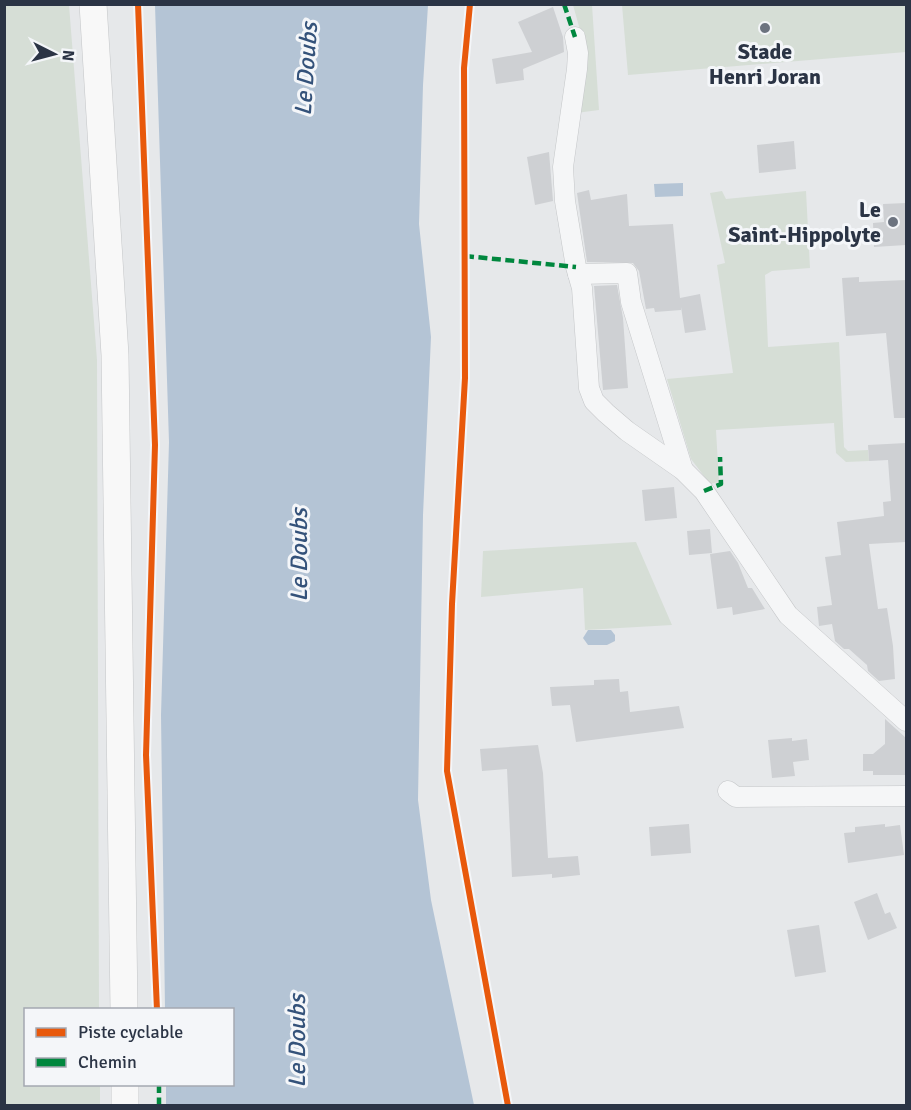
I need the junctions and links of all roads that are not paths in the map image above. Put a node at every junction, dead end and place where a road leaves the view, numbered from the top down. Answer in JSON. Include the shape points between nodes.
{"nodes":[{"id":1,"x":93,"y":4,"type":"edge"},
{"id":2,"x":575,"y":38,"type":"dead end"},
{"id":3,"x":578,"y":274,"type":"junction"},
{"id":4,"x":683,"y":470,"type":"junction"},
{"id":5,"x":906,"y":721,"type":"edge"},
{"id":6,"x":729,"y":792,"type":"dead end"},
{"id":7,"x":906,"y":796,"type":"edge"},
{"id":8,"x":124,"y":1008,"type":"edge"},
{"id":9,"x":125,"y":1086,"type":"edge"},
{"id":10,"x":125,"y":1106,"type":"edge"}],
"edges":[{"from":1,"to":8,"type":"main road","via":[[115,355]]},
{"from":2,"to":3,"type":"street","via":[[577,69],[563,166]]},
{"from":3,"to":4,"type":"street","via":[[589,388],[594,401],[627,431]]},
{"from":3,"to":4,"type":"street","via":[[627,273],[631,302]]},
{"from":4,"to":5,"type":"street","via":[[704,491],[788,615]]},
{"from":6,"to":7,"type":"street","via":[[736,797]]},
{"from":9,"to":10,"type":"main road"}]}
